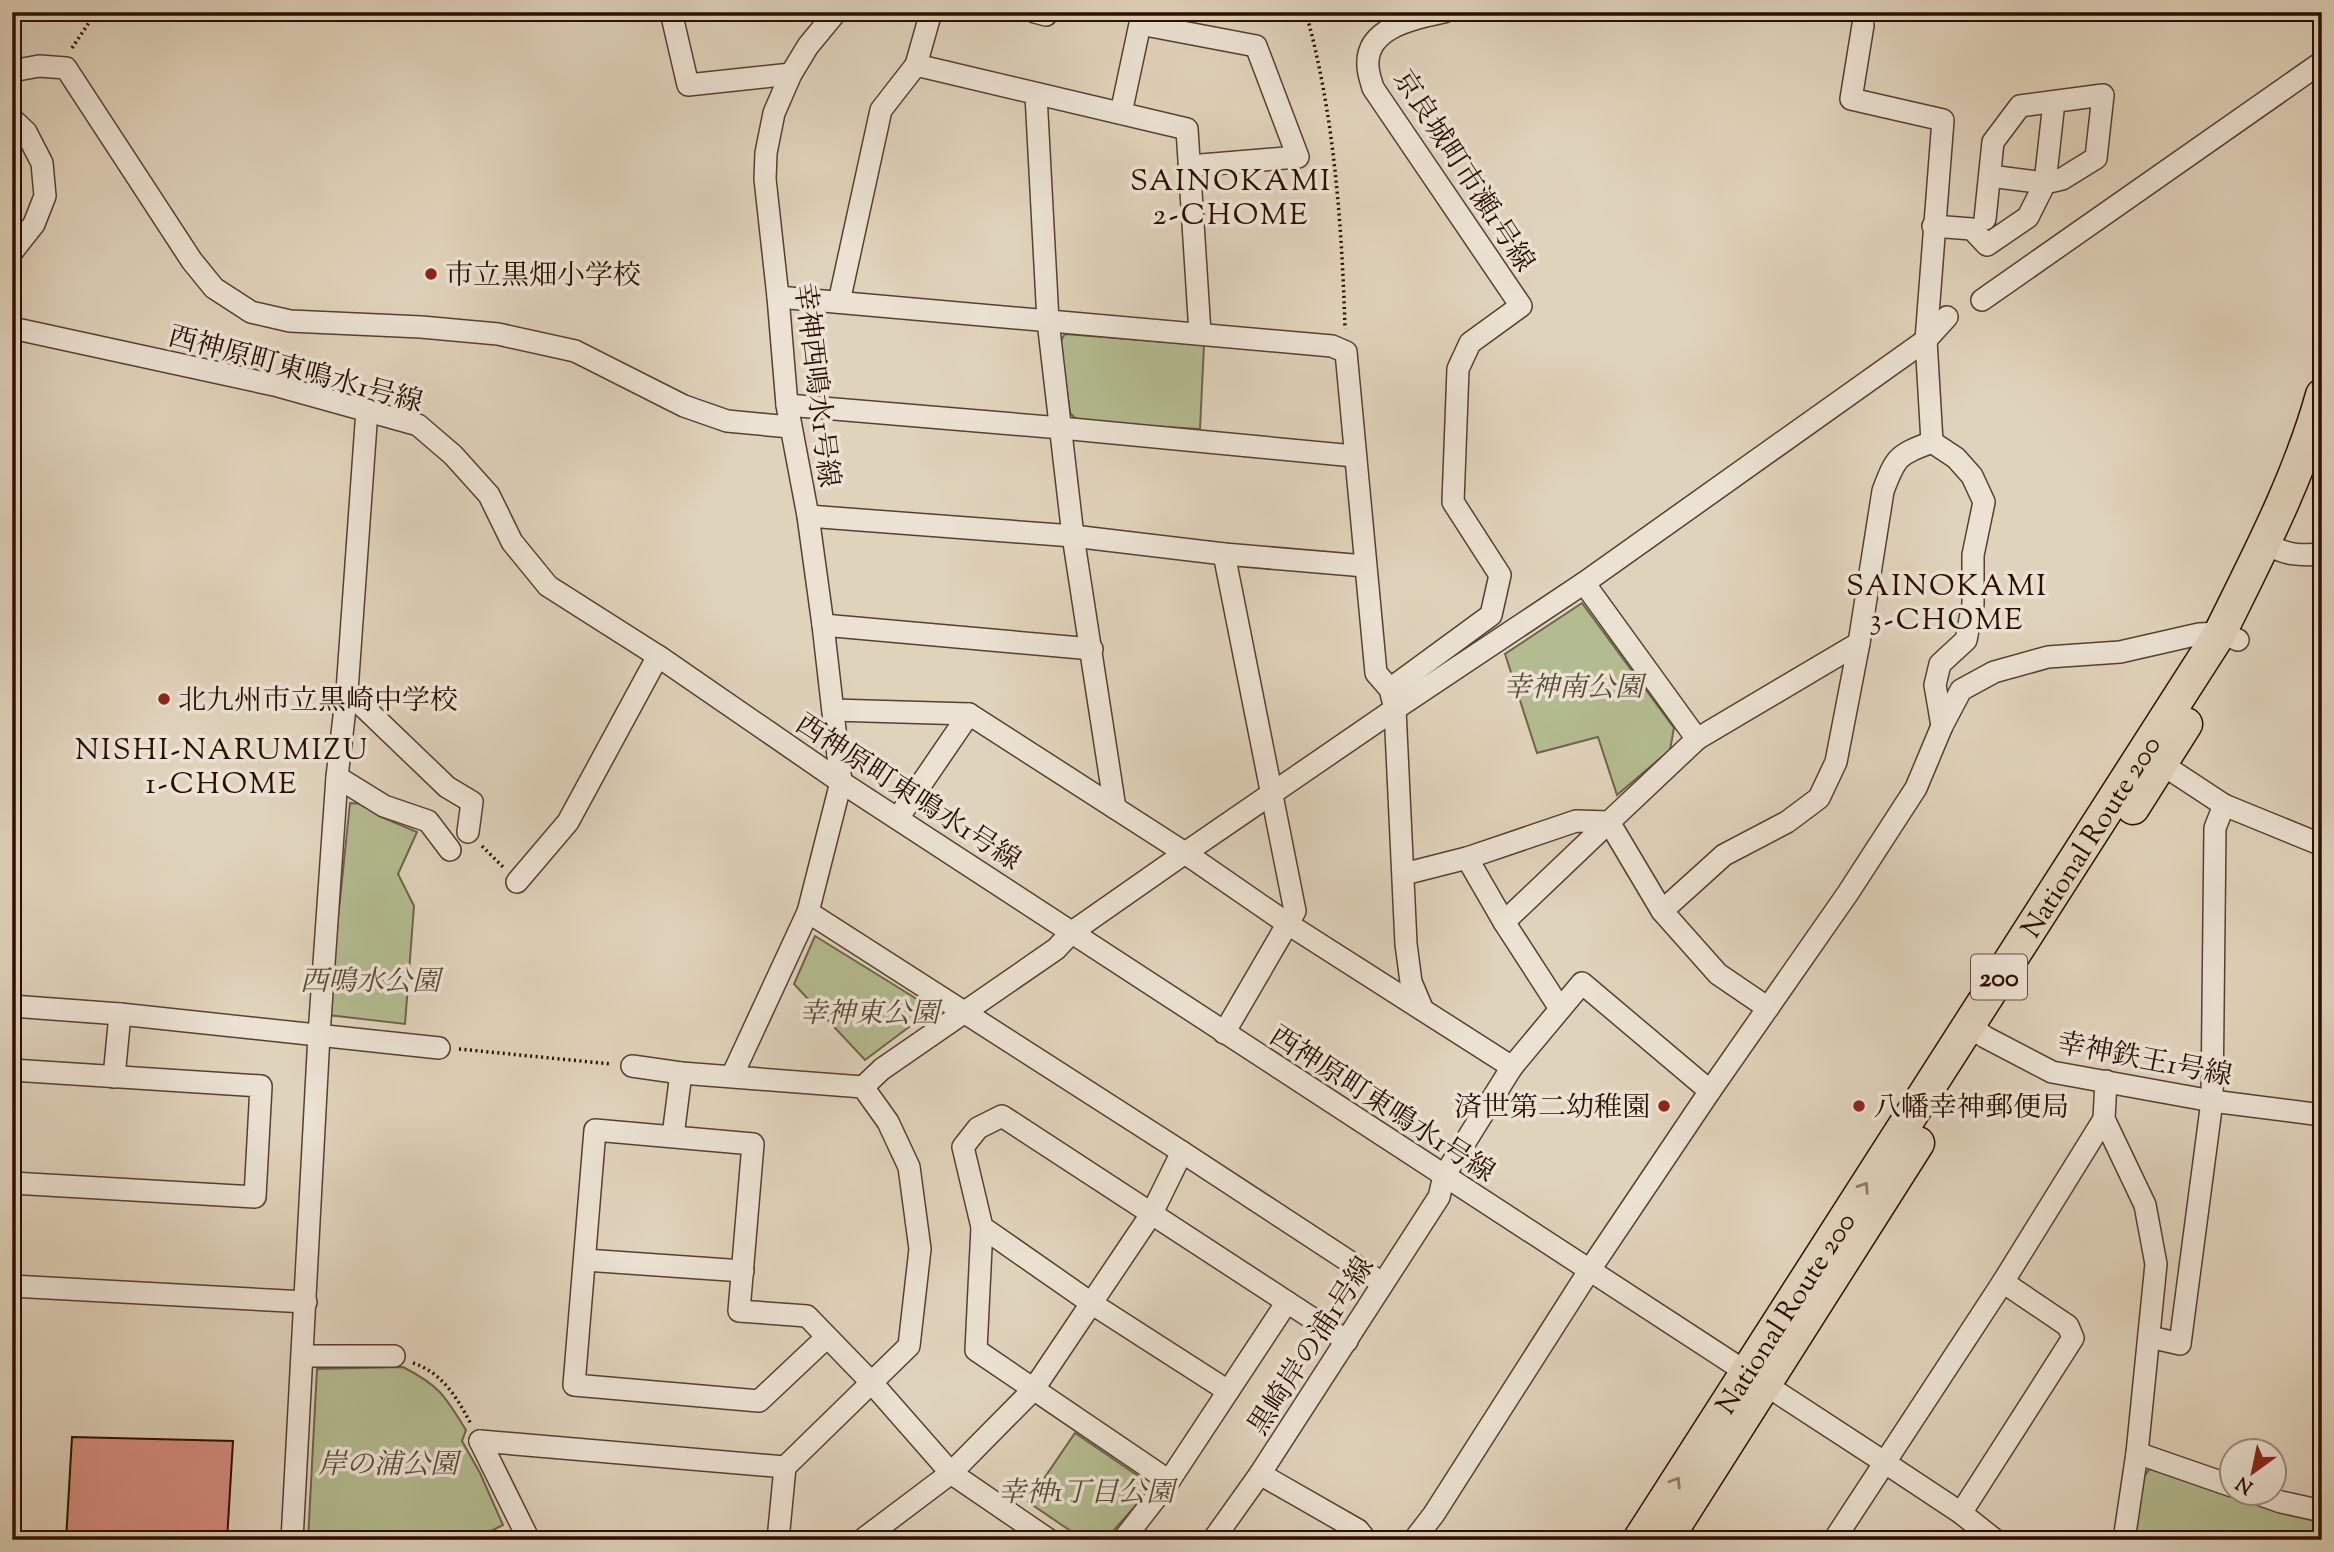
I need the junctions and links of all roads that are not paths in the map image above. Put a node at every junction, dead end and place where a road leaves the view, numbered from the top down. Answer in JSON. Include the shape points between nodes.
{"nodes":[{"id":1,"x":671,"y":12,"type":"edge"},
{"id":2,"x":836,"y":12,"type":"edge"},
{"id":3,"x":931,"y":12,"type":"edge"},
{"id":4,"x":1444,"y":12,"type":"edge"},
{"id":5,"x":1863,"y":25,"type":"dead end"},
{"id":6,"x":2322,"y":62,"type":"edge"},
{"id":7,"x":916,"y":65,"type":"junction"},
{"id":8,"x":12,"y":71,"type":"edge"},
{"id":9,"x":791,"y":74,"type":"junction"},
{"id":10,"x":1035,"y":95,"type":"junction"},
{"id":11,"x":2054,"y":102,"type":"junction"},
{"id":12,"x":1121,"y":113,"type":"junction"},
{"id":13,"x":12,"y":119,"type":"edge"},
{"id":14,"x":1189,"y":166,"type":"junction"},
{"id":15,"x":1990,"y":176,"type":"junction"},
{"id":16,"x":2045,"y":183,"type":"junction"},
{"id":17,"x":1985,"y":219,"type":"dead end"},
{"id":18,"x":1933,"y":226,"type":"junction"},
{"id":19,"x":12,"y":252,"type":"edge"},
{"id":20,"x":778,"y":296,"type":"junction"},
{"id":21,"x":1982,"y":300,"type":"dead end"},
{"id":22,"x":839,"y":302,"type":"junction"},
{"id":23,"x":1947,"y":317,"type":"dead end"},
{"id":24,"x":1048,"y":321,"type":"junction"},
{"id":25,"x":12,"y":328,"type":"edge"},
{"id":26,"x":1200,"y":333,"type":"junction"},
{"id":27,"x":1926,"y":340,"type":"junction"},
{"id":28,"x":2322,"y":395,"type":"edge"},
{"id":29,"x":787,"y":405,"type":"junction"},
{"id":30,"x":367,"y":411,"type":"junction"},
{"id":31,"x":790,"y":427,"type":"junction"},
{"id":32,"x":1061,"y":428,"type":"junction"},
{"id":33,"x":1932,"y":442,"type":"junction"},
{"id":34,"x":1354,"y":456,"type":"junction"},
{"id":35,"x":2322,"y":459,"type":"edge"},
{"id":36,"x":807,"y":516,"type":"junction"},
{"id":37,"x":1073,"y":536,"type":"junction"},
{"id":38,"x":2274,"y":548,"type":"junction"},
{"id":39,"x":1223,"y":554,"type":"junction"},
{"id":40,"x":2322,"y":554,"type":"edge"},
{"id":41,"x":1365,"y":566,"type":"junction"},
{"id":42,"x":1584,"y":583,"type":"junction"},
{"id":43,"x":823,"y":625,"type":"junction"},
{"id":44,"x":2229,"y":637,"type":"junction"},
{"id":45,"x":1858,"y":643,"type":"junction"},
{"id":46,"x":1092,"y":649,"type":"junction"},
{"id":47,"x":658,"y":656,"type":"junction"},
{"id":48,"x":347,"y":691,"type":"junction"},
{"id":49,"x":1392,"y":699,"type":"junction"},
{"id":50,"x":833,"y":710,"type":"junction"},
{"id":51,"x":969,"y":714,"type":"junction"},
{"id":52,"x":1942,"y":726,"type":"junction"},
{"id":53,"x":1697,"y":739,"type":"junction"},
{"id":54,"x":2152,"y":757,"type":"junction"},
{"id":55,"x":337,"y":777,"type":"junction"},
{"id":56,"x":841,"y":782,"type":"junction"},
{"id":57,"x":1272,"y":793,"type":"junction"},
{"id":58,"x":2224,"y":805,"type":"junction"},
{"id":59,"x":1115,"y":808,"type":"junction"},
{"id":60,"x":898,"y":818,"type":"junction"},
{"id":61,"x":1609,"y":822,"type":"junction"},
{"id":62,"x":468,"y":832,"type":"road end"},
{"id":63,"x":2322,"y":845,"type":"edge"},
{"id":64,"x":450,"y":850,"type":"dead end"},
{"id":65,"x":1185,"y":853,"type":"junction"},
{"id":66,"x":1467,"y":858,"type":"junction"},
{"id":67,"x":1404,"y":874,"type":"junction"},
{"id":68,"x":517,"y":882,"type":"road end"},
{"id":69,"x":1662,"y":911,"type":"junction"},
{"id":70,"x":808,"y":912,"type":"junction"},
{"id":71,"x":1504,"y":922,"type":"junction"},
{"id":72,"x":1288,"y":924,"type":"junction"},
{"id":73,"x":1072,"y":932,"type":"junction"},
{"id":74,"x":12,"y":1006,"type":"edge"},
{"id":75,"x":1559,"y":1007,"type":"junction"},
{"id":76,"x":1768,"y":1007,"type":"junction"},
{"id":77,"x":1422,"y":1008,"type":"junction"},
{"id":78,"x":965,"y":1013,"type":"junction"},
{"id":79,"x":120,"y":1014,"type":"junction"},
{"id":80,"x":1977,"y":1031,"type":"junction"},
{"id":81,"x":1224,"y":1033,"type":"junction"},
{"id":82,"x":319,"y":1035,"type":"junction"},
{"id":83,"x":439,"y":1048,"type":"road end"},
{"id":84,"x":632,"y":1066,"type":"road end"},
{"id":85,"x":1512,"y":1067,"type":"junction"},
{"id":86,"x":12,"y":1070,"type":"edge"},
{"id":87,"x":681,"y":1073,"type":"junction"},
{"id":88,"x":732,"y":1076,"type":"junction"},
{"id":89,"x":114,"y":1077,"type":"junction"},
{"id":90,"x":2106,"y":1081,"type":"junction"},
{"id":91,"x":863,"y":1087,"type":"junction"},
{"id":92,"x":1710,"y":1091,"type":"junction"},
{"id":93,"x":2212,"y":1101,"type":"junction"},
{"id":94,"x":2322,"y":1115,"type":"edge"},
{"id":95,"x":2104,"y":1119,"type":"junction"},
{"id":96,"x":673,"y":1136,"type":"junction"},
{"id":97,"x":1182,"y":1152,"type":"junction"},
{"id":98,"x":1444,"y":1176,"type":"junction"},
{"id":99,"x":12,"y":1184,"type":"edge"},
{"id":100,"x":1152,"y":1213,"type":"junction"},
{"id":101,"x":982,"y":1227,"type":"junction"},
{"id":102,"x":585,"y":1260,"type":"junction"},
{"id":103,"x":743,"y":1271,"type":"junction"},
{"id":104,"x":1589,"y":1271,"type":"junction"},
{"id":105,"x":2003,"y":1282,"type":"junction"},
{"id":106,"x":1382,"y":1283,"type":"junction"},
{"id":107,"x":12,"y":1286,"type":"edge"},
{"id":108,"x":306,"y":1302,"type":"junction"},
{"id":109,"x":1287,"y":1302,"type":"junction"},
{"id":110,"x":1091,"y":1303,"type":"junction"},
{"id":111,"x":827,"y":1337,"type":"junction"},
{"id":112,"x":2150,"y":1337,"type":"junction"},
{"id":113,"x":1347,"y":1341,"type":"junction"},
{"id":114,"x":303,"y":1356,"type":"junction"},
{"id":115,"x":394,"y":1356,"type":"road end"},
{"id":116,"x":1755,"y":1378,"type":"junction"},
{"id":117,"x":872,"y":1383,"type":"junction"},
{"id":118,"x":1033,"y":1390,"type":"junction"},
{"id":119,"x":1228,"y":1391,"type":"junction"},
{"id":120,"x":2137,"y":1453,"type":"junction"},
{"id":121,"x":1884,"y":1462,"type":"junction"},
{"id":122,"x":785,"y":1466,"type":"junction"},
{"id":123,"x":951,"y":1473,"type":"junction"},
{"id":124,"x":1261,"y":1474,"type":"junction"},
{"id":125,"x":1169,"y":1481,"type":"junction"},
{"id":126,"x":2218,"y":1481,"type":"edge"},
{"id":127,"x":2288,"y":1502,"type":"edge"},
{"id":128,"x":2322,"y":1511,"type":"edge"},
{"id":129,"x":1961,"y":1513,"type":"junction"},
{"id":130,"x":292,"y":1540,"type":"edge"},
{"id":131,"x":529,"y":1540,"type":"edge"},
{"id":132,"x":778,"y":1540,"type":"edge"},
{"id":133,"x":862,"y":1540,"type":"edge"},
{"id":134,"x":1049,"y":1540,"type":"edge"},
{"id":135,"x":1123,"y":1540,"type":"edge"},
{"id":136,"x":1213,"y":1540,"type":"edge"},
{"id":137,"x":1366,"y":1540,"type":"edge"},
{"id":138,"x":1414,"y":1540,"type":"edge"},
{"id":139,"x":1639,"y":1540,"type":"edge"},
{"id":140,"x":1666,"y":1540,"type":"edge"},
{"id":141,"x":1834,"y":1540,"type":"edge"},
{"id":142,"x":1995,"y":1540,"type":"edge"},
{"id":143,"x":2124,"y":1540,"type":"edge"}],
"edges":[{"from":1,"to":9,"type":"street","via":[[688,85]]},
{"from":2,"to":9,"type":"street","name":"幸神西鳴水1号線"},
{"from":3,"to":7,"type":"street"},
{"from":4,"to":49,"type":"street","name":"京良城町市瀬1号線","via":[[1392,27],[1375,41],[1367,63],[1373,88],[1521,306],[1470,343],[1458,369],[1452,502],[1500,575],[1491,615]]},
{"from":5,"to":18,"type":"street","via":[[1851,99],[1943,120]]},
{"from":6,"to":21,"type":"street"},
{"from":7,"to":10,"type":"street"},
{"from":7,"to":22,"type":"street","via":[[881,110]]},
{"from":8,"to":31,"type":"street","via":[[38,66],[66,68],[192,261],[214,288],[251,313],[290,321],[498,334],[575,351],[684,406],[727,421]]},
{"from":9,"to":20,"type":"street","name":"幸神西鳴水1号線","via":[[774,113],[765,153]]},
{"from":10,"to":12,"type":"street"},
{"from":10,"to":24,"type":"street"},
{"from":11,"to":15,"type":"street","via":[[2020,106],[1993,142]]},
{"from":11,"to":16,"type":"street"},
{"from":11,"to":16,"type":"street","via":[[2103,95],[2096,158],[2062,179]]},
{"from":12,"to":14,"type":"street","via":[[1186,129]]},
{"from":12,"to":14,"type":"street","via":[[1140,24],[1256,46],[1298,157]]},
{"from":13,"to":19,"type":"street","via":[[26,132],[42,163],[45,196],[34,224]]},
{"from":14,"to":26,"type":"street"},
{"from":15,"to":16,"type":"street"},
{"from":15,"to":17,"type":"street"},
{"from":16,"to":18,"type":"street","via":[[2028,217],[1987,245],[1972,229]]},
{"from":18,"to":27,"type":"street"},
{"from":20,"to":22,"type":"street"},
{"from":20,"to":29,"type":"street","name":"幸神西鳴水1号線"},
{"from":22,"to":24,"type":"street"},
{"from":23,"to":27,"type":"street"},
{"from":24,"to":26,"type":"street"},
{"from":24,"to":32,"type":"street"},
{"from":25,"to":30,"type":"street","name":"西神原町東鳴水1号線","via":[[274,385]]},
{"from":26,"to":34,"type":"street","via":[[1332,346],[1346,352]]},
{"from":27,"to":33,"type":"street"},
{"from":27,"to":42,"type":"street"},
{"from":28,"to":38,"type":"highway","name":"National Route 200","number":"200"},
{"from":29,"to":31,"type":"street","name":"幸神西鳴水1号線"},
{"from":29,"to":32,"type":"street"},
{"from":30,"to":47,"type":"street","name":"西神原町東鳴水1号線","via":[[418,425],[489,495],[512,542],[548,586]]},
{"from":30,"to":48,"type":"street"},
{"from":31,"to":36,"type":"street","name":"幸神西鳴水1号線"},
{"from":32,"to":34,"type":"street"},
{"from":32,"to":37,"type":"street"},
{"from":33,"to":45,"type":"street","via":[[1903,453],[1883,491]]},
{"from":33,"to":52,"type":"street","via":[[1972,476],[1984,502],[1973,555],[1973,604],[1966,640],[1940,664],[1935,685]]},
{"from":34,"to":41,"type":"street"},
{"from":35,"to":38,"type":"highway","name":"National Route 200","number":"200"},
{"from":36,"to":37,"type":"street"},
{"from":36,"to":43,"type":"street","name":"幸神西鳴水1号線"},
{"from":37,"to":39,"type":"street"},
{"from":37,"to":46,"type":"street"},
{"from":38,"to":40,"type":"street","via":[[2299,556]]},
{"from":38,"to":44,"type":"highway","name":"National Route 200","number":"200"},
{"from":39,"to":41,"type":"street"},
{"from":39,"to":57,"type":"street"},
{"from":41,"to":49,"type":"street","via":[[1376,673]]},
{"from":42,"to":49,"type":"street"},
{"from":42,"to":53,"type":"street"},
{"from":43,"to":46,"type":"street"},
{"from":43,"to":50,"type":"street","name":"幸神西鳴水1号線"},
{"from":44,"to":52,"type":"street","via":[[2199,634],[2120,652],[2048,657],[1994,672],[1961,690]]},
{"from":44,"to":54,"type":"highway","name":"National Route 200","number":"200"},
{"from":45,"to":53,"type":"street"},
{"from":45,"to":69,"type":"street","via":[[1836,762],[1819,798],[1787,822],[1724,855]]},
{"from":46,"to":59,"type":"street"},
{"from":47,"to":56,"type":"street","name":"西神原町東鳴水1号線"},
{"from":47,"to":68,"type":"street","via":[[568,822]]},
{"from":48,"to":55,"type":"street"},
{"from":48,"to":62,"type":"street","via":[[447,787],[472,802]]},
{"from":49,"to":57,"type":"street"},
{"from":49,"to":67,"type":"street"},
{"from":50,"to":51,"type":"street"},
{"from":50,"to":56,"type":"street","name":"幸神西鳴水1号線"},
{"from":51,"to":59,"type":"street"},
{"from":51,"to":60,"type":"street"},
{"from":52,"to":76,"type":"street","via":[[1916,788]]},
{"from":53,"to":61,"type":"street"},
{"from":54,"to":58,"type":"street"},
{"from":54,"to":80,"type":"highway","name":"National Route 200","number":"200"},
{"from":55,"to":64,"type":"street","via":[[384,806],[428,821]]},
{"from":55,"to":82,"type":"street"},
{"from":56,"to":60,"type":"street","name":"西神原町東鳴水1号線"},
{"from":56,"to":70,"type":"street"},
{"from":57,"to":65,"type":"street"},
{"from":57,"to":72,"type":"street","via":[[1295,911]]},
{"from":58,"to":63,"type":"street"},
{"from":58,"to":93,"type":"street","via":[[2215,828]]},
{"from":59,"to":65,"type":"street"},
{"from":60,"to":73,"type":"street","name":"西神原町東鳴水1号線"},
{"from":61,"to":66,"type":"street","via":[[1576,821]]},
{"from":61,"to":69,"type":"street"},
{"from":61,"to":71,"type":"street"},
{"from":65,"to":72,"type":"street"},
{"from":65,"to":73,"type":"street"},
{"from":66,"to":67,"type":"street"},
{"from":66,"to":71,"type":"street"},
{"from":67,"to":77,"type":"street","via":[[1411,982]]},
{"from":69,"to":76,"type":"street","via":[[1718,974]]},
{"from":70,"to":78,"type":"street"},
{"from":70,"to":88,"type":"street"},
{"from":71,"to":75,"type":"street"},
{"from":72,"to":77,"type":"street"},
{"from":72,"to":81,"type":"street"},
{"from":73,"to":78,"type":"street","via":[[1056,950]]},
{"from":73,"to":81,"type":"street","name":"西神原町東鳴水1号線"},
{"from":74,"to":79,"type":"street"},
{"from":75,"to":85,"type":"street","name":"黒崎岸の浦1号線"},
{"from":75,"to":92,"type":"street","name":"黒崎岸の浦1号線","via":[[1582,983]]},
{"from":76,"to":92,"type":"street"},
{"from":77,"to":85,"type":"street"},
{"from":78,"to":91,"type":"street"},
{"from":78,"to":97,"type":"street"},
{"from":79,"to":82,"type":"street"},
{"from":79,"to":89,"type":"street"},
{"from":80,"to":90,"type":"street","name":"幸神鉄王1号線","via":[[2052,1072]]},
{"from":80,"to":116,"type":"highway","name":"National Route 200","number":"200"},
{"from":81,"to":98,"type":"street","name":"西神原町東鳴水1号線"},
{"from":82,"to":83,"type":"street"},
{"from":82,"to":108,"type":"street"},
{"from":84,"to":87,"type":"street"},
{"from":85,"to":98,"type":"street","name":"黒崎岸の浦1号線"},
{"from":86,"to":89,"type":"street"},
{"from":87,"to":88,"type":"street"},
{"from":87,"to":96,"type":"street"},
{"from":88,"to":91,"type":"street"},
{"from":89,"to":99,"type":"street","via":[[261,1086],[255,1198]]},
{"from":90,"to":93,"type":"street","name":"幸神鉄王1号線"},
{"from":90,"to":95,"type":"street"},
{"from":91,"to":117,"type":"street","via":[[888,1122],[909,1167],[920,1249],[909,1346]]},
{"from":92,"to":104,"type":"street"},
{"from":93,"to":94,"type":"street","name":"幸神鉄王1号線"},
{"from":93,"to":112,"type":"street","via":[[2180,1344]]},
{"from":95,"to":105,"type":"street"},
{"from":95,"to":112,"type":"street","via":[[2145,1205],[2156,1264]]},
{"from":96,"to":102,"type":"street","via":[[595,1130]]},
{"from":96,"to":103,"type":"street","via":[[753,1144]]},
{"from":97,"to":100,"type":"street"},
{"from":97,"to":106,"type":"street"},
{"from":98,"to":104,"type":"street","name":"西神原町東鳴水1号線"},
{"from":98,"to":106,"type":"street","name":"黒崎岸の浦1号線","via":[[1439,1197]]},
{"from":100,"to":101,"type":"street","via":[[1002,1116],[978,1128],[963,1147]]},
{"from":100,"to":109,"type":"street"},
{"from":100,"to":110,"type":"street"},
{"from":101,"to":110,"type":"street"},
{"from":101,"to":118,"type":"street","via":[[976,1350]]},
{"from":102,"to":103,"type":"street"},
{"from":102,"to":111,"type":"street","via":[[574,1385],[759,1401]]},
{"from":103,"to":111,"type":"street","via":[[739,1311],[807,1316]]},
{"from":104,"to":116,"type":"street","name":"西神原町東鳴水1号線"},
{"from":104,"to":138,"type":"street"},
{"from":105,"to":121,"type":"street"},
{"from":105,"to":129,"type":"street","via":[[2068,1326],[2073,1338]]},
{"from":106,"to":113,"type":"street","name":"黒崎岸の浦1号線"},
{"from":107,"to":108,"type":"street"},
{"from":108,"to":114,"type":"street"},
{"from":109,"to":113,"type":"street"},
{"from":109,"to":119,"type":"street"},
{"from":110,"to":118,"type":"street"},
{"from":110,"to":119,"type":"street"},
{"from":111,"to":117,"type":"street"},
{"from":112,"to":120,"type":"street"},
{"from":113,"to":124,"type":"street","name":"黒崎岸の浦1号線"},
{"from":114,"to":115,"type":"street"},
{"from":114,"to":130,"type":"street"},
{"from":116,"to":121,"type":"street","name":"西神原町東鳴水1号線"},
{"from":139,"to":116,"type":"highway","name":"National Route 200","number":"200","one_way":true},
{"from":116,"to":140,"type":"highway","name":"National Route 200","number":"200"},
{"from":117,"to":122,"type":"street"},
{"from":117,"to":123,"type":"street"},
{"from":118,"to":123,"type":"street"},
{"from":118,"to":125,"type":"street"},
{"from":119,"to":125,"type":"street"},
{"from":120,"to":126,"type":"street"},
{"from":120,"to":143,"type":"street"},
{"from":121,"to":129,"type":"street","name":"西神原町東鳴水1号線"},
{"from":121,"to":141,"type":"street"},
{"from":122,"to":131,"type":"street","via":[[480,1441]]},
{"from":122,"to":132,"type":"street"},
{"from":123,"to":133,"type":"street"},
{"from":123,"to":134,"type":"street"},
{"from":124,"to":136,"type":"street","name":"黒崎岸の浦1号線"},
{"from":124,"to":137,"type":"street"},
{"from":125,"to":135,"type":"street"},
{"from":127,"to":128,"type":"street"},
{"from":129,"to":142,"type":"street","name":"西神原町東鳴水1号線"}]}
